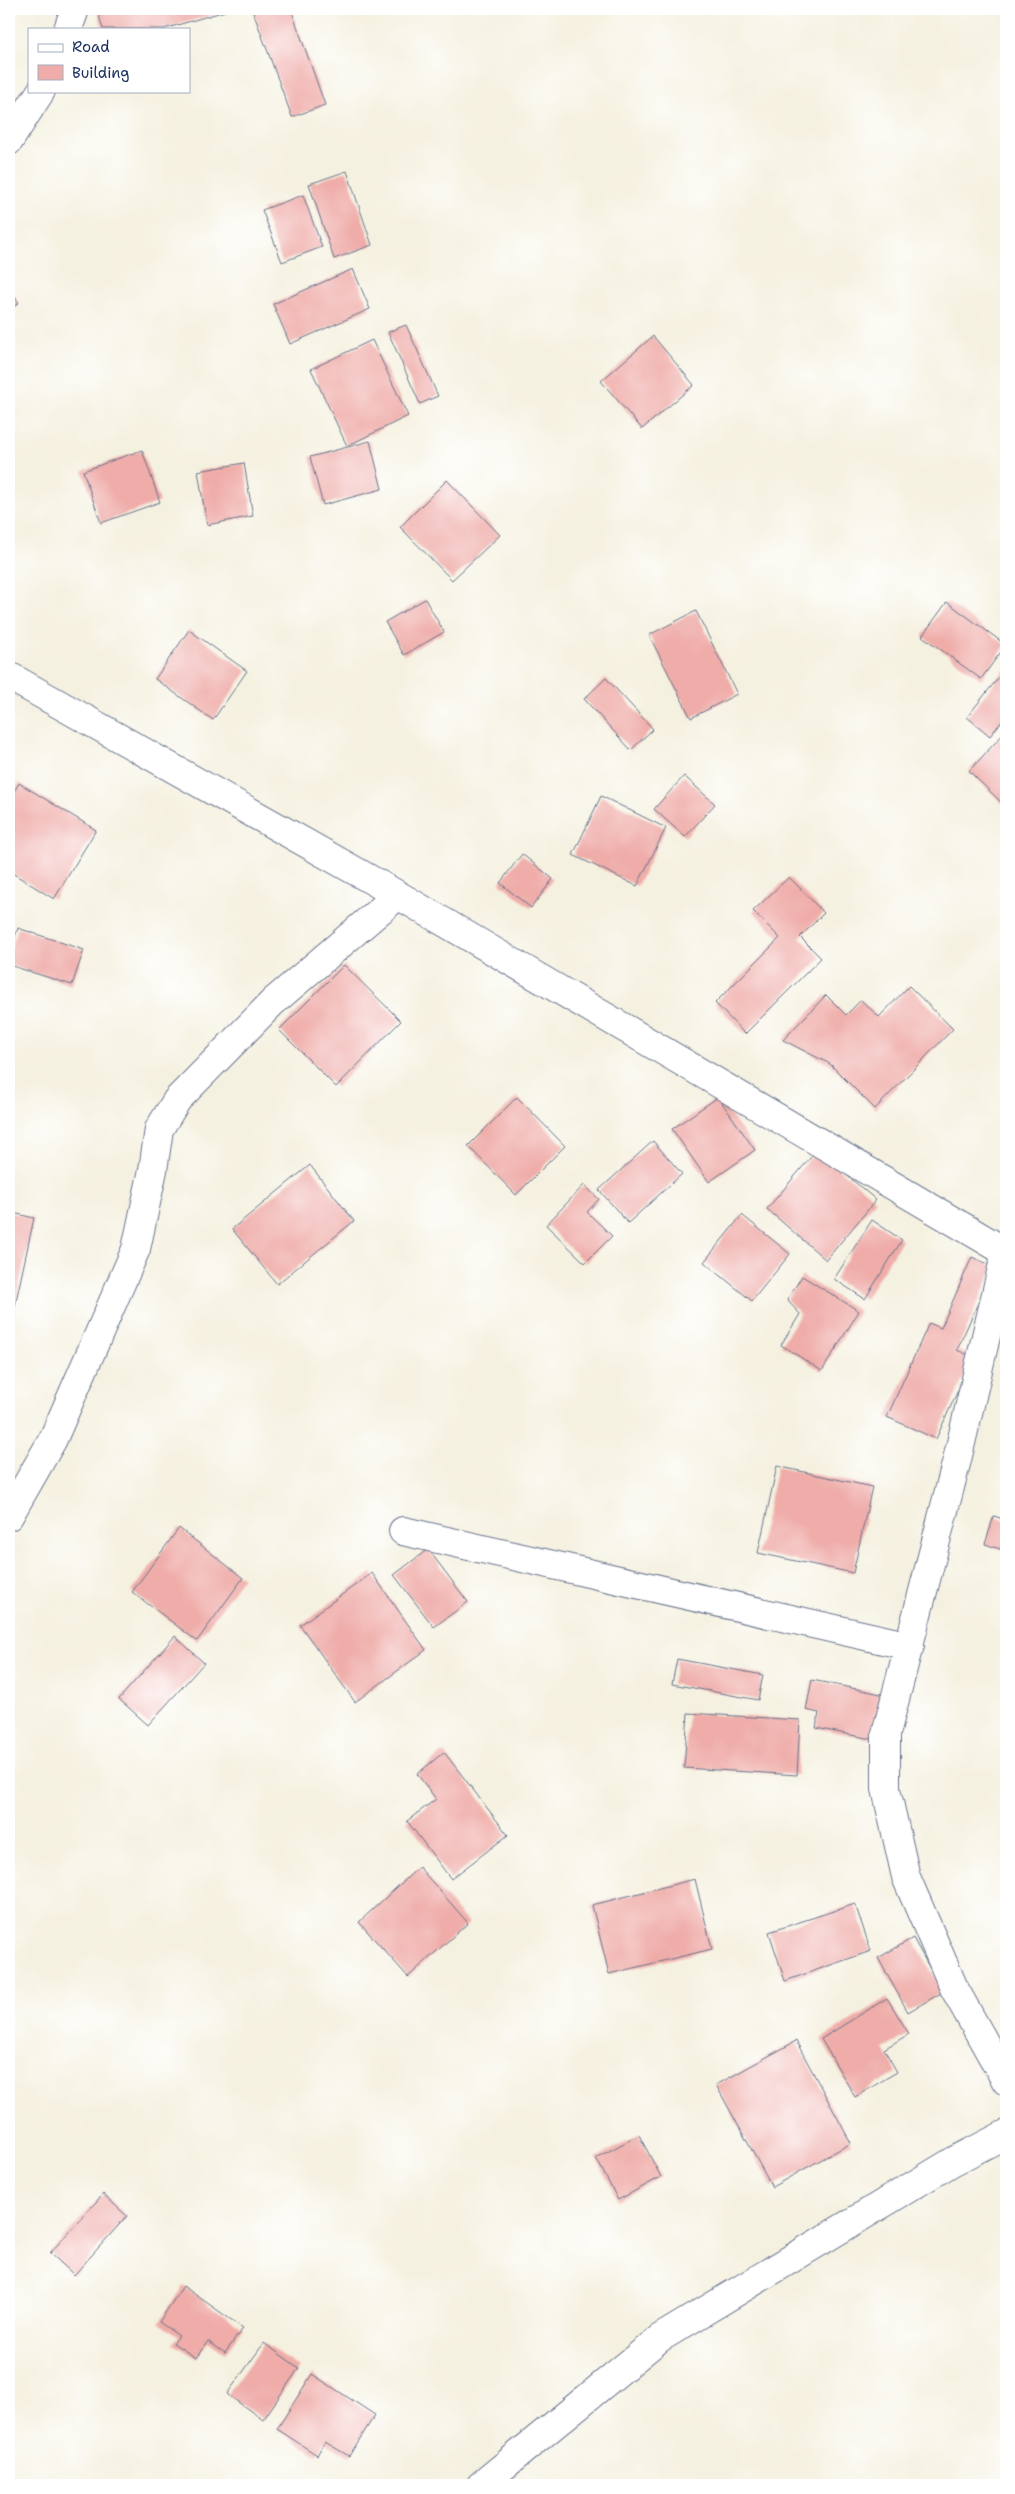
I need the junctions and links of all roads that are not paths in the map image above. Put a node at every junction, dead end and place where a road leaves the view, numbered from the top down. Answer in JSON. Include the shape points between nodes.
{"nodes":[{"id":1,"x":75,"y":9,"type":"edge"},
{"id":2,"x":68,"y":28,"type":"edge"},
{"id":3,"x":40,"y":92,"type":"edge"},
{"id":4,"x":9,"y":141,"type":"edge"},
{"id":5,"x":9,"y":676,"type":"edge"},
{"id":6,"x":398,"y":895,"type":"junction"},
{"id":7,"x":1006,"y":1252,"type":"edge"},
{"id":8,"x":9,"y":1516,"type":"edge"},
{"id":9,"x":403,"y":1532,"type":"dead end"},
{"id":10,"x":910,"y":1646,"type":"junction"},
{"id":11,"x":1006,"y":2081,"type":"edge"},
{"id":12,"x":1006,"y":2134,"type":"edge"},
{"id":13,"x":481,"y":2485,"type":"edge"}],
"edges":[{"from":1,"to":2,"type":"street"},
{"from":3,"to":4,"type":"street"},
{"from":5,"to":6,"type":"street"},
{"from":6,"to":7,"type":"street"},
{"from":6,"to":8,"type":"street","via":[[273,1002],[197,1078],[172,1108],[159,1129],[136,1249],[53,1439]]},
{"from":7,"to":10,"type":"street"},
{"from":9,"to":10,"type":"street"},
{"from":10,"to":11,"type":"street","via":[[886,1734],[886,1789],[906,1877],[954,1988]]},
{"from":12,"to":13,"type":"street","via":[[952,2162],[660,2338]]}]}
